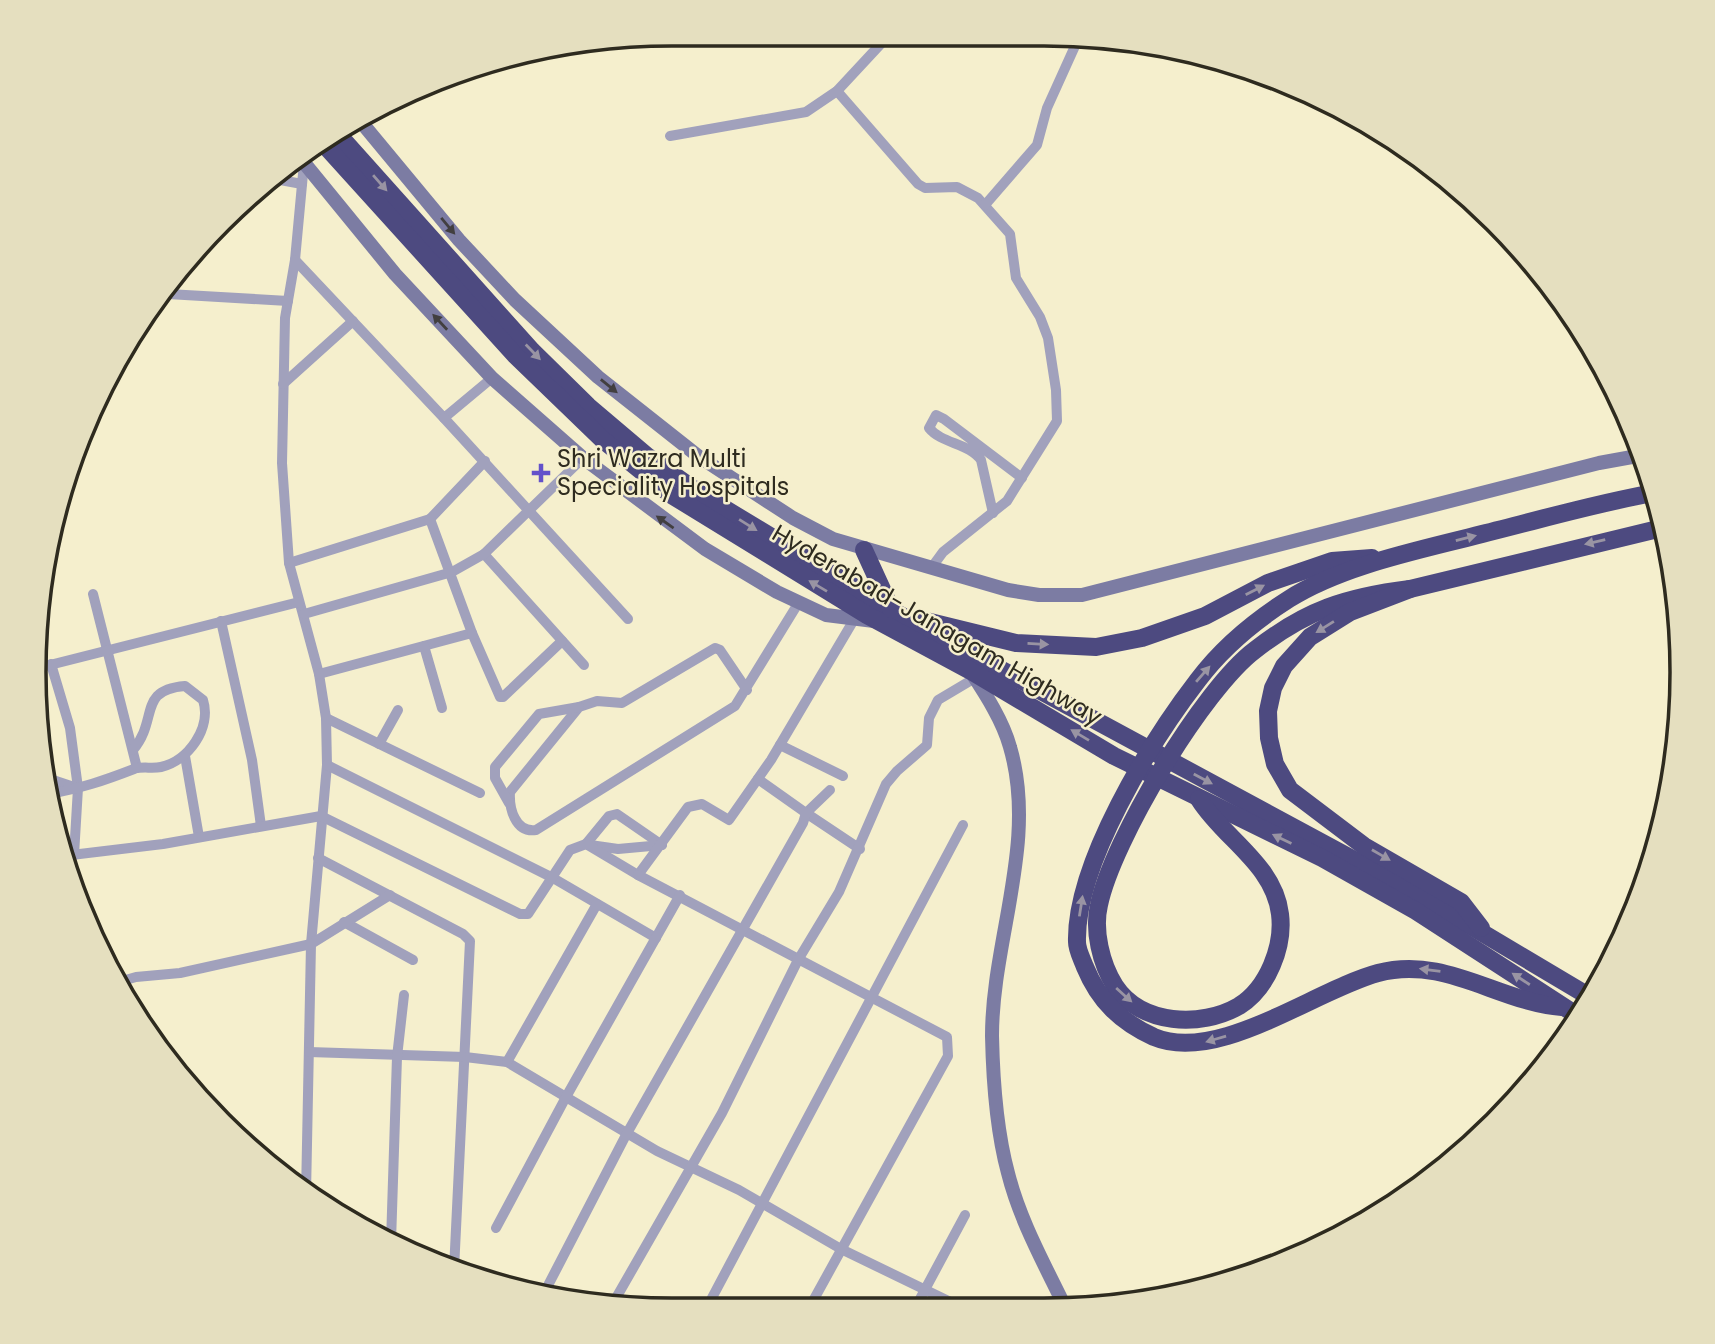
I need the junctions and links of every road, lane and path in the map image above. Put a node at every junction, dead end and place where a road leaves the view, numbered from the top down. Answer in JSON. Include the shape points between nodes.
{"nodes":[{"id":1,"x":879,"y":46,"type":"edge"},
{"id":2,"x":1075,"y":47,"type":"edge"},
{"id":3,"x":837,"y":90,"type":"junction"},
{"id":4,"x":365,"y":126,"type":"edge"},
{"id":5,"x":670,"y":136,"type":"dead end"},
{"id":6,"x":342,"y":139,"type":"edge"},
{"id":7,"x":329,"y":148,"type":"edge"},
{"id":8,"x":306,"y":164,"type":"edge"},
{"id":9,"x":302,"y":167,"type":"edge"},
{"id":10,"x":284,"y":181,"type":"edge"},
{"id":11,"x":302,"y":184,"type":"junction"},
{"id":12,"x":985,"y":205,"type":"junction"},
{"id":13,"x":295,"y":260,"type":"junction"},
{"id":14,"x":173,"y":294,"type":"edge"},
{"id":15,"x":288,"y":301,"type":"junction"},
{"id":16,"x":354,"y":321,"type":"junction"},
{"id":17,"x":492,"y":378,"type":"junction"},
{"id":18,"x":283,"y":384,"type":"junction"},
{"id":19,"x":444,"y":418,"type":"junction"},
{"id":20,"x":1631,"y":457,"type":"edge"},
{"id":21,"x":583,"y":458,"type":"junction"},
{"id":22,"x":485,"y":461,"type":"junction"},
{"id":23,"x":1022,"y":478,"type":"junction"},
{"id":24,"x":1644,"y":496,"type":"edge"},
{"id":25,"x":528,"y":512,"type":"junction"},
{"id":26,"x":993,"y":513,"type":"junction"},
{"id":27,"x":430,"y":519,"type":"junction"},
{"id":28,"x":1653,"y":530,"type":"edge"},
{"id":29,"x":864,"y":550,"type":"junction"},
{"id":30,"x":484,"y":554,"type":"junction"},
{"id":31,"x":1400,"y":555,"type":"junction"},
{"id":32,"x":289,"y":563,"type":"junction"},
{"id":33,"x":932,"y":567,"type":"junction"},
{"id":34,"x":452,"y":572,"type":"junction"},
{"id":35,"x":1409,"y":589,"type":"junction"},
{"id":36,"x":93,"y":594,"type":"dead end"},
{"id":37,"x":299,"y":602,"type":"junction"},
{"id":38,"x":799,"y":603,"type":"junction"},
{"id":39,"x":304,"y":614,"type":"junction"},
{"id":40,"x":890,"y":615,"type":"junction"},
{"id":41,"x":855,"y":618,"type":"junction"},
{"id":42,"x":628,"y":619,"type":"dead end"},
{"id":43,"x":221,"y":621,"type":"junction"},
{"id":44,"x":472,"y":633,"type":"junction"},
{"id":45,"x":562,"y":640,"type":"junction"},
{"id":46,"x":424,"y":646,"type":"junction"},
{"id":47,"x":105,"y":650,"type":"junction"},
{"id":48,"x":51,"y":664,"type":"junction"},
{"id":49,"x":46,"y":665,"type":"edge"},
{"id":50,"x":584,"y":665,"type":"dead end"},
{"id":51,"x":319,"y":674,"type":"junction"},
{"id":52,"x":973,"y":674,"type":"junction"},
{"id":53,"x":747,"y":690,"type":"junction"},
{"id":54,"x":579,"y":707,"type":"junction"},
{"id":55,"x":442,"y":708,"type":"dead end"},
{"id":56,"x":398,"y":710,"type":"dead end"},
{"id":57,"x":326,"y":718,"type":"junction"},
{"id":58,"x":379,"y":744,"type":"junction"},
{"id":59,"x":780,"y":745,"type":"junction"},
{"id":60,"x":133,"y":750,"type":"junction"},
{"id":61,"x":185,"y":756,"type":"junction"},
{"id":62,"x":327,"y":765,"type":"junction"},
{"id":63,"x":137,"y":768,"type":"junction"},
{"id":64,"x":843,"y":776,"type":"dead end"},
{"id":65,"x":758,"y":779,"type":"junction"},
{"id":66,"x":56,"y":781,"type":"edge"},
{"id":67,"x":78,"y":788,"type":"junction"},
{"id":68,"x":830,"y":790,"type":"dead end"},
{"id":69,"x":58,"y":792,"type":"edge"},
{"id":70,"x":480,"y":793,"type":"dead end"},
{"id":71,"x":1198,"y":797,"type":"junction"},
{"id":72,"x":509,"y":803,"type":"junction"},
{"id":73,"x":806,"y":813,"type":"junction"},
{"id":74,"x":321,"y":816,"type":"junction"},
{"id":75,"x":964,"y":825,"type":"dead end"},
{"id":76,"x":261,"y":826,"type":"junction"},
{"id":77,"x":199,"y":837,"type":"junction"},
{"id":78,"x":70,"y":843,"type":"edge"},
{"id":79,"x":586,"y":844,"type":"junction"},
{"id":80,"x":662,"y":845,"type":"junction"},
{"id":81,"x":860,"y":849,"type":"junction"},
{"id":82,"x":73,"y":854,"type":"edge"},
{"id":83,"x":318,"y":858,"type":"junction"},
{"id":84,"x":638,"y":875,"type":"junction"},
{"id":85,"x":553,"y":878,"type":"junction"},
{"id":86,"x":390,"y":895,"type":"junction"},
{"id":87,"x":680,"y":895,"type":"junction"},
{"id":88,"x":597,"y":904,"type":"junction"},
{"id":89,"x":344,"y":922,"type":"junction"},
{"id":90,"x":743,"y":930,"type":"junction"},
{"id":91,"x":1487,"y":936,"type":"junction"},
{"id":92,"x":656,"y":938,"type":"junction"},
{"id":93,"x":311,"y":944,"type":"junction"},
{"id":94,"x":412,"y":960,"type":"dead end"},
{"id":95,"x":797,"y":960,"type":"junction"},
{"id":96,"x":126,"y":980,"type":"edge"},
{"id":97,"x":1582,"y":992,"type":"edge"},
{"id":98,"x":404,"y":995,"type":"dead end"},
{"id":99,"x":873,"y":998,"type":"junction"},
{"id":100,"x":1570,"y":1011,"type":"edge"},
{"id":101,"x":1569,"y":1012,"type":"edge"},
{"id":102,"x":309,"y":1052,"type":"junction"},
{"id":103,"x":397,"y":1056,"type":"junction"},
{"id":104,"x":465,"y":1058,"type":"junction"},
{"id":105,"x":507,"y":1062,"type":"junction"},
{"id":106,"x":566,"y":1097,"type":"junction"},
{"id":107,"x":626,"y":1135,"type":"junction"},
{"id":108,"x":690,"y":1166,"type":"junction"},
{"id":109,"x":306,"y":1180,"type":"edge"},
{"id":110,"x":764,"y":1204,"type":"junction"},
{"id":111,"x":965,"y":1215,"type":"dead end"},
{"id":112,"x":496,"y":1228,"type":"dead end"},
{"id":113,"x":391,"y":1232,"type":"edge"},
{"id":114,"x":841,"y":1249,"type":"junction"},
{"id":115,"x":451,"y":1258,"type":"edge"},
{"id":116,"x":548,"y":1286,"type":"edge"},
{"id":117,"x":926,"y":1288,"type":"junction"},
{"id":118,"x":617,"y":1296,"type":"edge"},
{"id":119,"x":712,"y":1298,"type":"edge"},
{"id":120,"x":814,"y":1298,"type":"edge"},
{"id":121,"x":921,"y":1298,"type":"edge"},
{"id":122,"x":945,"y":1298,"type":"edge"},
{"id":123,"x":1060,"y":1298,"type":"edge"}],
"edges":[{"from":1,"to":3,"type":"street"},
{"from":2,"to":12,"type":"street","via":[[1047,107],[1037,145]]},
{"from":3,"to":5,"type":"street","via":[[806,112]]},
{"from":3,"to":12,"type":"street","via":[[918,184],[957,187]]},
{"from":4,"to":29,"type":"street","one_way":true,"via":[[459,240],[598,377],[698,456],[793,518]]},
{"from":6,"to":40,"type":"highway","name":"Hyderabad-Janagam Highway","one_way":true,"via":[[426,236],[587,405],[702,495]]},
{"from":40,"to":7,"type":"highway","name":"Hyderabad-Janagam Highway","one_way":true,"via":[[670,494],[603,440],[515,355]]},
{"from":17,"to":8,"type":"street","one_way":true,"via":[[395,274]]},
{"from":9,"to":11,"type":"street"},
{"from":10,"to":11,"type":"street"},
{"from":11,"to":13,"type":"street"},
{"from":12,"to":23,"type":"street","via":[[1010,234],[1016,278],[1048,338],[1056,390],[1057,421]]},
{"from":13,"to":15,"type":"street"},
{"from":13,"to":16,"type":"street"},
{"from":14,"to":15,"type":"street"},
{"from":15,"to":18,"type":"street"},
{"from":16,"to":18,"type":"street"},
{"from":16,"to":19,"type":"street"},
{"from":17,"to":19,"type":"street"},
{"from":17,"to":21,"type":"street"},
{"from":18,"to":32,"type":"street","via":[[282,463]]},
{"from":19,"to":22,"type":"street"},
{"from":20,"to":33,"type":"street","via":[[1082,595],[1008,590]]},
{"from":21,"to":25,"type":"street"},
{"from":38,"to":21,"type":"street","one_way":true,"via":[[705,550]]},
{"from":22,"to":25,"type":"street"},
{"from":22,"to":27,"type":"street"},
{"from":23,"to":26,"type":"street"},
{"from":23,"to":26,"type":"street","via":[[944,419],[936,415],[930,421],[935,436],[981,460]]},
{"from":31,"to":24,"type":"highway","one_way":true},
{"from":25,"to":30,"type":"street"},
{"from":25,"to":42,"type":"street"},
{"from":26,"to":33,"type":"street","via":[[943,552]]},
{"from":27,"to":32,"type":"street"},
{"from":27,"to":34,"type":"street"},
{"from":28,"to":35,"type":"highway","one_way":true},
{"from":29,"to":33,"type":"street"},
{"from":29,"to":40,"type":"highway"},
{"from":30,"to":34,"type":"street"},
{"from":30,"to":45,"type":"street"},
{"from":40,"to":31,"type":"highway","one_way":true,"via":[[1016,643],[1096,647],[1142,638],[1205,615],[1268,583],[1332,561]]},
{"from":101,"to":31,"type":"highway","one_way":true,"via":[[1535,1005],[1456,975],[1403,968],[1320,995],[1250,1029],[1205,1042],[1159,1039],[1125,1023],[1095,991],[1076,945],[1081,899],[1128,789],[1199,678],[1233,641],[1291,597]]},
{"from":32,"to":37,"type":"street"},
{"from":34,"to":39,"type":"street"},
{"from":34,"to":44,"type":"street"},
{"from":35,"to":71,"type":"highway","one_way":true,"via":[[1340,601],[1298,620],[1253,651],[1214,691],[1147,797],[1098,906],[1099,946],[1115,986],[1142,1010],[1171,1019],[1208,1018],[1241,1005],[1265,980],[1279,947],[1280,912],[1266,875]]},
{"from":35,"to":91,"type":"highway","one_way":true,"via":[[1350,612],[1310,637],[1284,666],[1273,688],[1269,738],[1275,764],[1290,790],[1364,846],[1461,902]]},
{"from":36,"to":47,"type":"street"},
{"from":37,"to":39,"type":"street"},
{"from":37,"to":43,"type":"street"},
{"from":38,"to":41,"type":"street","via":[[826,615]]},
{"from":38,"to":53,"type":"street"},
{"from":39,"to":51,"type":"street"},
{"from":40,"to":41,"type":"street"},
{"from":40,"to":52,"type":"highway","name":"Hyderabad-Janagam Highway"},
{"from":40,"to":91,"type":"highway","name":"Hyderabad-Janagam Highway","one_way":true,"via":[[1417,894]]},
{"from":41,"to":59,"type":"street"},
{"from":43,"to":47,"type":"street"},
{"from":43,"to":76,"type":"street","via":[[252,760]]},
{"from":44,"to":45,"type":"street","via":[[497,695],[503,697]]},
{"from":44,"to":46,"type":"street"},
{"from":45,"to":50,"type":"street"},
{"from":46,"to":51,"type":"street"},
{"from":46,"to":55,"type":"street"},
{"from":47,"to":48,"type":"street"},
{"from":47,"to":60,"type":"street"},
{"from":48,"to":49,"type":"street"},
{"from":48,"to":67,"type":"street","via":[[70,728]]},
{"from":51,"to":57,"type":"street"},
{"from":71,"to":52,"type":"highway","name":"Hyderabad-Janagam Highway","one_way":true,"via":[[1114,756]]},
{"from":52,"to":81,"type":"street","via":[[932,708],[927,745],[886,784]]},
{"from":52,"to":123,"type":"street","via":[[1010,746],[1018,785],[1019,836],[995,984],[995,1105],[1008,1173],[1033,1242]]},
{"from":53,"to":54,"type":"street","via":[[715,648],[622,703],[597,701]]},
{"from":53,"to":72,"type":"street","via":[[734,706],[536,830],[521,827]]},
{"from":54,"to":72,"type":"street","via":[[510,792]]},
{"from":54,"to":72,"type":"street","via":[[539,714],[495,766],[495,778]]},
{"from":56,"to":58,"type":"street"},
{"from":57,"to":58,"type":"street"},
{"from":57,"to":62,"type":"street"},
{"from":58,"to":70,"type":"street"},
{"from":59,"to":64,"type":"street"},
{"from":59,"to":65,"type":"street"},
{"from":60,"to":61,"type":"street","via":[[148,726],[154,699],[162,690],[185,686],[203,700],[205,711],[197,738]]},
{"from":60,"to":63,"type":"street"},
{"from":61,"to":63,"type":"street","via":[[160,767]]},
{"from":61,"to":77,"type":"street"},
{"from":62,"to":74,"type":"street"},
{"from":62,"to":85,"type":"street"},
{"from":63,"to":67,"type":"street"},
{"from":65,"to":73,"type":"street"},
{"from":65,"to":80,"type":"street","via":[[729,820],[702,804],[692,804]]},
{"from":66,"to":67,"type":"street"},
{"from":67,"to":69,"type":"street"},
{"from":67,"to":78,"type":"street"},
{"from":68,"to":73,"type":"street"},
{"from":100,"to":71,"type":"highway","name":"Hyderabad-Janagam Highway","one_way":true,"via":[[1416,911]]},
{"from":73,"to":81,"type":"street"},
{"from":73,"to":90,"type":"street"},
{"from":74,"to":76,"type":"street"},
{"from":74,"to":83,"type":"street"},
{"from":74,"to":85,"type":"street","via":[[520,914],[532,912]]},
{"from":75,"to":99,"type":"street"},
{"from":76,"to":77,"type":"street"},
{"from":77,"to":82,"type":"street"},
{"from":79,"to":80,"type":"street","via":[[618,849]]},
{"from":79,"to":80,"type":"street","via":[[617,814]]},
{"from":79,"to":84,"type":"street"},
{"from":79,"to":85,"type":"street","via":[[570,850]]},
{"from":80,"to":84,"type":"street"},
{"from":81,"to":95,"type":"street"},
{"from":83,"to":86,"type":"street"},
{"from":83,"to":93,"type":"street"},
{"from":84,"to":87,"type":"street"},
{"from":85,"to":88,"type":"street"},
{"from":86,"to":89,"type":"street"},
{"from":86,"to":104,"type":"street","via":[[470,941]]},
{"from":87,"to":90,"type":"street"},
{"from":87,"to":92,"type":"street"},
{"from":88,"to":92,"type":"street"},
{"from":88,"to":105,"type":"street"},
{"from":89,"to":93,"type":"street"},
{"from":89,"to":94,"type":"street"},
{"from":90,"to":95,"type":"street"},
{"from":90,"to":107,"type":"street"},
{"from":91,"to":97,"type":"highway","name":"Hyderabad-Janagam Highway"},
{"from":92,"to":106,"type":"street"},
{"from":93,"to":96,"type":"street","via":[[180,973]]},
{"from":93,"to":102,"type":"street"},
{"from":95,"to":99,"type":"street"},
{"from":95,"to":108,"type":"street","via":[[722,1113]]},
{"from":98,"to":103,"type":"street"},
{"from":99,"to":110,"type":"street"},
{"from":99,"to":114,"type":"street","via":[[942,1032],[947,1037],[948,1056]]},
{"from":102,"to":103,"type":"street"},
{"from":102,"to":109,"type":"street"},
{"from":103,"to":104,"type":"street"},
{"from":103,"to":113,"type":"street"},
{"from":104,"to":105,"type":"street"},
{"from":104,"to":115,"type":"street"},
{"from":105,"to":106,"type":"street"},
{"from":106,"to":107,"type":"street"},
{"from":106,"to":112,"type":"street"},
{"from":107,"to":108,"type":"street"},
{"from":107,"to":116,"type":"street"},
{"from":108,"to":110,"type":"street"},
{"from":108,"to":118,"type":"street"},
{"from":110,"to":114,"type":"street"},
{"from":110,"to":119,"type":"street"},
{"from":111,"to":117,"type":"street"},
{"from":114,"to":117,"type":"street"},
{"from":114,"to":120,"type":"street"},
{"from":117,"to":121,"type":"street"},
{"from":117,"to":122,"type":"street"}]}
